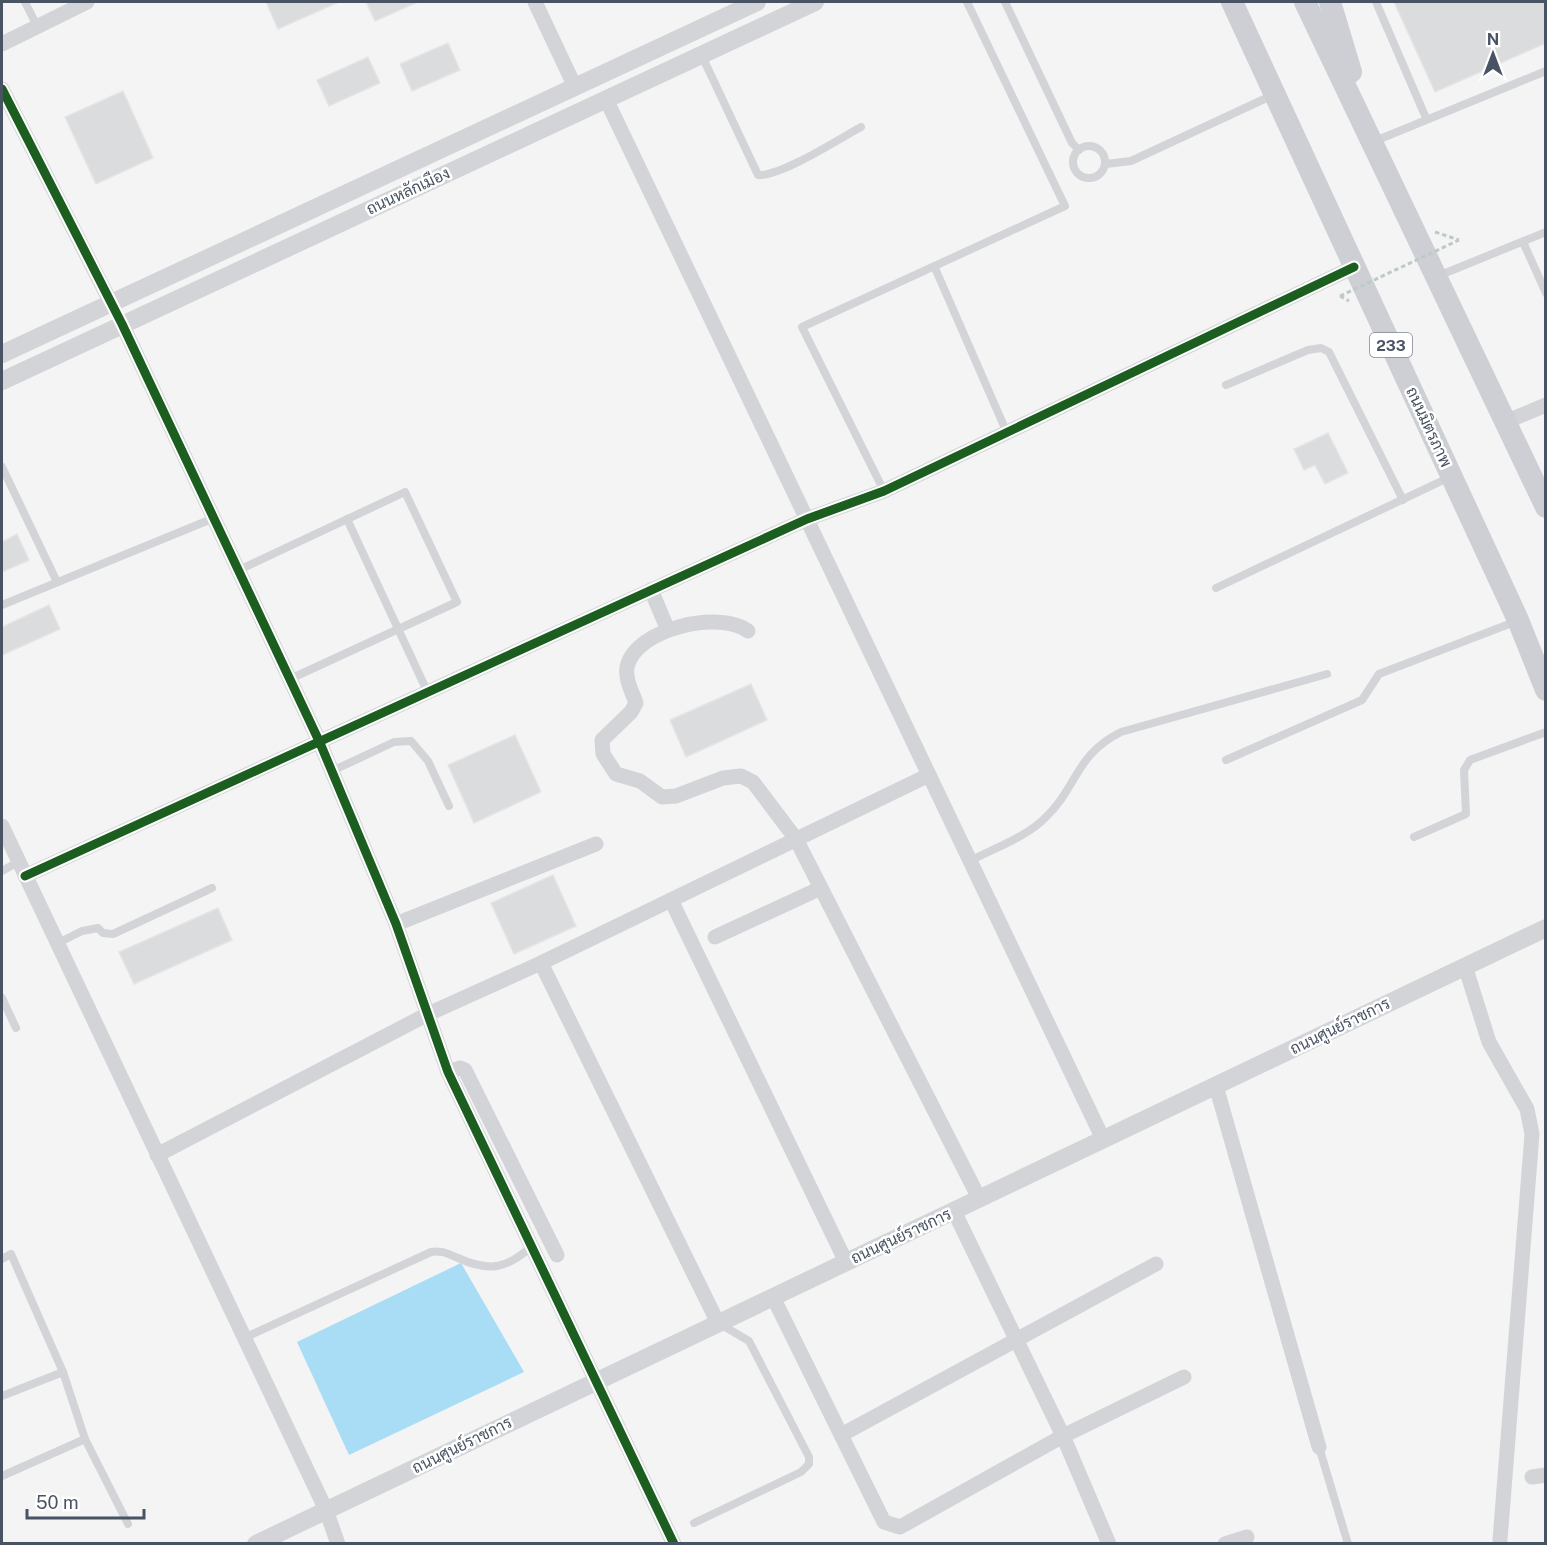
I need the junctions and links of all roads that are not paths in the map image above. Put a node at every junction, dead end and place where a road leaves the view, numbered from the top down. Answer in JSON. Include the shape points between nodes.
{"nodes":[{"id":1,"x":25,"y":2,"type":"edge"},
{"id":2,"x":87,"y":2,"type":"edge"},
{"id":3,"x":535,"y":2,"type":"edge"},
{"id":4,"x":757,"y":2,"type":"edge"},
{"id":5,"x":815,"y":2,"type":"edge"},
{"id":6,"x":967,"y":2,"type":"edge"},
{"id":7,"x":1005,"y":2,"type":"edge"},
{"id":8,"x":1232,"y":2,"type":"edge"},
{"id":9,"x":1305,"y":2,"type":"edge"},
{"id":10,"x":1330,"y":2,"type":"edge"},
{"id":11,"x":1376,"y":2,"type":"edge"},
{"id":12,"x":37,"y":26,"type":"junction"},
{"id":13,"x":2,"y":44,"type":"edge"},
{"id":14,"x":701,"y":55,"type":"junction"},
{"id":15,"x":1545,"y":71,"type":"edge"},
{"id":16,"x":575,"y":87,"type":"junction"},
{"id":17,"x":2,"y":89,"type":"edge"},
{"id":18,"x":1275,"y":94,"type":"junction"},
{"id":19,"x":606,"y":99,"type":"junction"},
{"id":20,"x":1426,"y":118,"type":"junction"},
{"id":21,"x":861,"y":127,"type":"dead end"},
{"id":22,"x":1372,"y":142,"type":"junction"},
{"id":23,"x":1079,"y":150,"type":"junction"},
{"id":24,"x":1106,"y":164,"type":"junction"},
{"id":25,"x":1545,"y":232,"type":"edge"},
{"id":26,"x":1522,"y":242,"type":"junction"},
{"id":27,"x":1354,"y":267,"type":"junction"},
{"id":28,"x":934,"y":268,"type":"junction"},
{"id":29,"x":1436,"y":277,"type":"junction"},
{"id":30,"x":1545,"y":293,"type":"edge"},
{"id":31,"x":111,"y":303,"type":"junction"},
{"id":32,"x":122,"y":324,"type":"junction"},
{"id":33,"x":2,"y":354,"type":"edge"},
{"id":34,"x":2,"y":381,"type":"edge"},
{"id":35,"x":1226,"y":385,"type":"dead end"},
{"id":36,"x":1545,"y":405,"type":"edge"},
{"id":37,"x":1505,"y":422,"type":"junction"},
{"id":38,"x":1007,"y":433,"type":"junction"},
{"id":39,"x":2,"y":466,"type":"edge"},
{"id":40,"x":1452,"y":477,"type":"junction"},
{"id":41,"x":884,"y":491,"type":"junction"},
{"id":42,"x":1403,"y":500,"type":"junction"},
{"id":43,"x":1545,"y":507,"type":"edge"},
{"id":44,"x":214,"y":518,"type":"junction"},
{"id":45,"x":347,"y":519,"type":"junction"},
{"id":46,"x":807,"y":519,"type":"junction"},
{"id":47,"x":239,"y":570,"type":"junction"},
{"id":48,"x":57,"y":582,"type":"junction"},
{"id":49,"x":1216,"y":588,"type":"dead end"},
{"id":50,"x":651,"y":590,"type":"junction"},
{"id":51,"x":2,"y":605,"type":"edge"},
{"id":52,"x":1518,"y":620,"type":"junction"},
{"id":53,"x":397,"y":629,"type":"junction"},
{"id":54,"x":668,"y":630,"type":"junction"},
{"id":55,"x":748,"y":631,"type":"dead end"},
{"id":56,"x":1327,"y":675,"type":"dead end"},
{"id":57,"x":290,"y":679,"type":"junction"},
{"id":58,"x":1545,"y":690,"type":"edge"},
{"id":59,"x":428,"y":691,"type":"junction"},
{"id":60,"x":1545,"y":732,"type":"edge"},
{"id":61,"x":320,"y":743,"type":"junction"},
{"id":62,"x":1226,"y":760,"type":"dead end"},
{"id":63,"x":332,"y":771,"type":"junction"},
{"id":64,"x":929,"y":775,"type":"junction"},
{"id":65,"x":449,"y":806,"type":"dead end"},
{"id":66,"x":2,"y":826,"type":"edge"},
{"id":67,"x":1414,"y":837,"type":"dead end"},
{"id":68,"x":796,"y":839,"type":"junction"},
{"id":69,"x":596,"y":844,"type":"dead end"},
{"id":70,"x":970,"y":861,"type":"junction"},
{"id":71,"x":22,"y":869,"type":"junction"},
{"id":72,"x":2,"y":870,"type":"edge"},
{"id":73,"x":212,"y":888,"type":"dead end"},
{"id":74,"x":821,"y":888,"type":"junction"},
{"id":75,"x":671,"y":900,"type":"junction"},
{"id":76,"x":396,"y":924,"type":"junction"},
{"id":77,"x":1545,"y":928,"type":"edge"},
{"id":78,"x":715,"y":937,"type":"dead end"},
{"id":79,"x":56,"y":944,"type":"junction"},
{"id":80,"x":541,"y":963,"type":"junction"},
{"id":81,"x":1465,"y":966,"type":"junction"},
{"id":82,"x":2,"y":999,"type":"edge"},
{"id":83,"x":428,"y":1014,"type":"junction"},
{"id":84,"x":16,"y":1028,"type":"dead end"},
{"id":85,"x":448,"y":1072,"type":"junction"},
{"id":86,"x":1216,"y":1086,"type":"junction"},
{"id":87,"x":1104,"y":1139,"type":"junction"},
{"id":88,"x":157,"y":1155,"type":"junction"},
{"id":89,"x":979,"y":1198,"type":"junction"},
{"id":90,"x":954,"y":1210,"type":"junction"},
{"id":91,"x":531,"y":1247,"type":"junction"},
{"id":92,"x":557,"y":1255,"type":"dead end"},
{"id":93,"x":2,"y":1259,"type":"edge"},
{"id":94,"x":846,"y":1262,"type":"junction"},
{"id":95,"x":1156,"y":1264,"type":"dead end"},
{"id":96,"x":773,"y":1297,"type":"junction"},
{"id":97,"x":718,"y":1323,"type":"junction"},
{"id":98,"x":244,"y":1338,"type":"junction"},
{"id":99,"x":1017,"y":1341,"type":"junction"},
{"id":100,"x":63,"y":1372,"type":"junction"},
{"id":101,"x":1184,"y":1377,"type":"dead end"},
{"id":102,"x":596,"y":1382,"type":"junction"},
{"id":103,"x":2,"y":1396,"type":"edge"},
{"id":104,"x":841,"y":1435,"type":"junction"},
{"id":105,"x":1064,"y":1436,"type":"junction"},
{"id":106,"x":85,"y":1439,"type":"junction"},
{"id":107,"x":1319,"y":1447,"type":"joint"},
{"id":108,"x":2,"y":1476,"type":"edge"},
{"id":109,"x":326,"y":1510,"type":"junction"},
{"id":110,"x":694,"y":1523,"type":"dead end"},
{"id":111,"x":128,"y":1524,"type":"dead end"},
{"id":112,"x":1247,"y":1537,"type":"dead end"},
{"id":113,"x":1500,"y":1540,"type":"dead end"},
{"id":114,"x":256,"y":1544,"type":"edge"},
{"id":115,"x":338,"y":1544,"type":"edge"},
{"id":116,"x":674,"y":1544,"type":"edge"},
{"id":117,"x":1109,"y":1544,"type":"edge"},
{"id":118,"x":1225,"y":1544,"type":"edge"},
{"id":119,"x":1348,"y":1544,"type":"edge"}],
"edges":[{"from":1,"to":12,"type":"lane"},
{"from":2,"to":12,"type":"street"},
{"from":3,"to":16,"type":"street"},
{"from":4,"to":16,"type":"street","name":"ถนนหลักเมือง"},
{"from":5,"to":14,"type":"street","name":"ถนนหลักเมือง"},
{"from":6,"to":28,"type":"lane","via":[[1065,206]]},
{"from":7,"to":23,"type":"lane","via":[[1072,143]]},
{"from":8,"to":18,"type":"main road","name":"ถนนมิตรภาพ","number":"233"},
{"from":9,"to":22,"type":"main road"},
{"from":10,"to":22,"type":"main road"},
{"from":11,"to":20,"type":"lane"},
{"from":12,"to":13,"type":"street"},
{"from":14,"to":19,"type":"street","name":"ถนนหลักเมือง"},
{"from":14,"to":21,"type":"lane","via":[[758,175],[767,176],[785,168]]},
{"from":15,"to":20,"type":"lane"},
{"from":16,"to":19,"type":"street"},
{"from":16,"to":31,"type":"street","name":"ถนนหลักเมือง"},
{"from":17,"to":31,"type":"street"},
{"from":18,"to":24,"type":"lane","via":[[1131,161]]},
{"from":18,"to":27,"type":"main road","name":"ถนนมิตรภาพ","number":"233"},
{"from":19,"to":32,"type":"street","name":"ถนนหลักเมือง"},
{"from":19,"to":46,"type":"street"},
{"from":20,"to":22,"type":"lane"},
{"from":22,"to":29,"type":"main road"},
{"from":23,"to":24,"type":"lane","via":[[1088,146],[1099,149]]},
{"from":23,"to":24,"type":"lane","via":[[1074,167],[1084,178],[1097,177]]},
{"from":25,"to":26,"type":"lane"},
{"from":26,"to":29,"type":"lane"},
{"from":26,"to":30,"type":"lane"},
{"from":27,"to":38,"type":"street"},
{"from":27,"to":40,"type":"main road","name":"ถนนมิตรภาพ","number":"233"},
{"from":28,"to":38,"type":"lane"},
{"from":28,"to":41,"type":"lane","via":[[802,327]]},
{"from":29,"to":37,"type":"main road"},
{"from":31,"to":32,"type":"street"},
{"from":31,"to":33,"type":"street","name":"ถนนหลักเมือง"},
{"from":32,"to":34,"type":"street","name":"ถนนหลักเมือง"},
{"from":32,"to":44,"type":"street"},
{"from":35,"to":42,"type":"lane","via":[[1308,350],[1321,348],[1329,352]]},
{"from":36,"to":37,"type":"street"},
{"from":37,"to":43,"type":"main road"},
{"from":38,"to":41,"type":"street"},
{"from":39,"to":48,"type":"lane"},
{"from":40,"to":42,"type":"lane"},
{"from":40,"to":52,"type":"main road","name":"ถนนมิตรภาพ","number":"233"},
{"from":41,"to":46,"type":"street"},
{"from":42,"to":49,"type":"lane"},
{"from":44,"to":47,"type":"street"},
{"from":44,"to":48,"type":"lane"},
{"from":45,"to":47,"type":"lane"},
{"from":45,"to":53,"type":"lane"},
{"from":45,"to":53,"type":"lane","via":[[405,492],[457,602]]},
{"from":46,"to":50,"type":"street"},
{"from":46,"to":64,"type":"street"},
{"from":47,"to":57,"type":"street"},
{"from":48,"to":51,"type":"lane"},
{"from":50,"to":54,"type":"street"},
{"from":50,"to":59,"type":"street"},
{"from":52,"to":58,"type":"main road","name":"ถนนมิตรภาพ","number":"233"},
{"from":52,"to":62,"type":"lane","via":[[1379,674],[1362,700]]},
{"from":53,"to":57,"type":"lane"},
{"from":53,"to":59,"type":"lane"},
{"from":54,"to":55,"type":"street","via":[[718,621],[739,624]]},
{"from":54,"to":68,"type":"street","via":[[630,659],[627,680],[636,703],[602,740],[609,765],[616,774],[640,781],[662,797],[741,776],[753,782]]},
{"from":56,"to":70,"type":"lane","via":[[1121,732],[1101,742],[1047,816]]},
{"from":57,"to":61,"type":"street"},
{"from":59,"to":61,"type":"street"},
{"from":60,"to":67,"type":"lane","via":[[1470,760],[1464,770],[1463,817]]},
{"from":61,"to":63,"type":"street"},
{"from":61,"to":71,"type":"street"},
{"from":63,"to":65,"type":"lane","via":[[394,742],[411,741],[428,761]]},
{"from":63,"to":76,"type":"street"},
{"from":64,"to":68,"type":"street"},
{"from":64,"to":70,"type":"street"},
{"from":66,"to":71,"type":"street"},
{"from":68,"to":74,"type":"street"},
{"from":68,"to":75,"type":"street"},
{"from":69,"to":76,"type":"street"},
{"from":70,"to":87,"type":"street"},
{"from":71,"to":72,"type":"lane"},
{"from":71,"to":79,"type":"street"},
{"from":73,"to":79,"type":"lane","via":[[113,934],[88,928]]},
{"from":74,"to":78,"type":"street"},
{"from":74,"to":89,"type":"street"},
{"from":75,"to":80,"type":"street"},
{"from":75,"to":94,"type":"street"},
{"from":76,"to":83,"type":"street"},
{"from":77,"to":81,"type":"street","name":"ถนนศูนย์ราชการ"},
{"from":79,"to":88,"type":"street"},
{"from":80,"to":83,"type":"street"},
{"from":80,"to":97,"type":"street"},
{"from":81,"to":86,"type":"street","name":"ถนนศูนย์ราชการ"},
{"from":81,"to":113,"type":"street","via":[[1489,1042],[1527,1109],[1532,1134]]},
{"from":82,"to":84,"type":"lane"},
{"from":83,"to":85,"type":"street"},
{"from":83,"to":88,"type":"street"},
{"from":85,"to":91,"type":"street"},
{"from":85,"to":92,"type":"street","via":[[465,1070]]},
{"from":86,"to":87,"type":"street","name":"ถนนศูนย์ราชการ"},
{"from":86,"to":107,"type":"street"},
{"from":87,"to":89,"type":"street","name":"ถนนศูนย์ราชการ"},
{"from":88,"to":98,"type":"street"},
{"from":89,"to":90,"type":"street","name":"ถนนศูนย์ราชการ"},
{"from":90,"to":94,"type":"street","name":"ถนนศูนย์ราชการ"},
{"from":90,"to":99,"type":"street"},
{"from":91,"to":98,"type":"lane","via":[[511,1264],[493,1266],[431,1252]]},
{"from":91,"to":102,"type":"street"},
{"from":93,"to":100,"type":"lane","via":[[11,1254]]},
{"from":94,"to":96,"type":"street","name":"ถนนศูนย์ราชการ"},
{"from":95,"to":99,"type":"street"},
{"from":96,"to":97,"type":"street","name":"ถนนศูนย์ราชการ"},
{"from":96,"to":104,"type":"street"},
{"from":97,"to":102,"type":"street","name":"ถนนศูนย์ราชการ"},
{"from":97,"to":110,"type":"lane","via":[[749,1341],[809,1457],[809,1464],[801,1472]]},
{"from":98,"to":109,"type":"street"},
{"from":99,"to":104,"type":"street"},
{"from":99,"to":105,"type":"street"},
{"from":100,"to":103,"type":"lane"},
{"from":100,"to":106,"type":"lane"},
{"from":101,"to":105,"type":"street"},
{"from":102,"to":109,"type":"street","name":"ถนนศูนย์ราชการ"},
{"from":102,"to":116,"type":"street"},
{"from":104,"to":105,"type":"street","via":[[884,1522],[900,1527]]},
{"from":105,"to":117,"type":"street"},
{"from":106,"to":108,"type":"lane"},
{"from":106,"to":111,"type":"lane"},
{"from":107,"to":119,"type":"lane"},
{"from":109,"to":114,"type":"street","name":"ถนนศูนย์ราชการ"},
{"from":109,"to":115,"type":"street"},
{"from":112,"to":118,"type":"street"}]}
